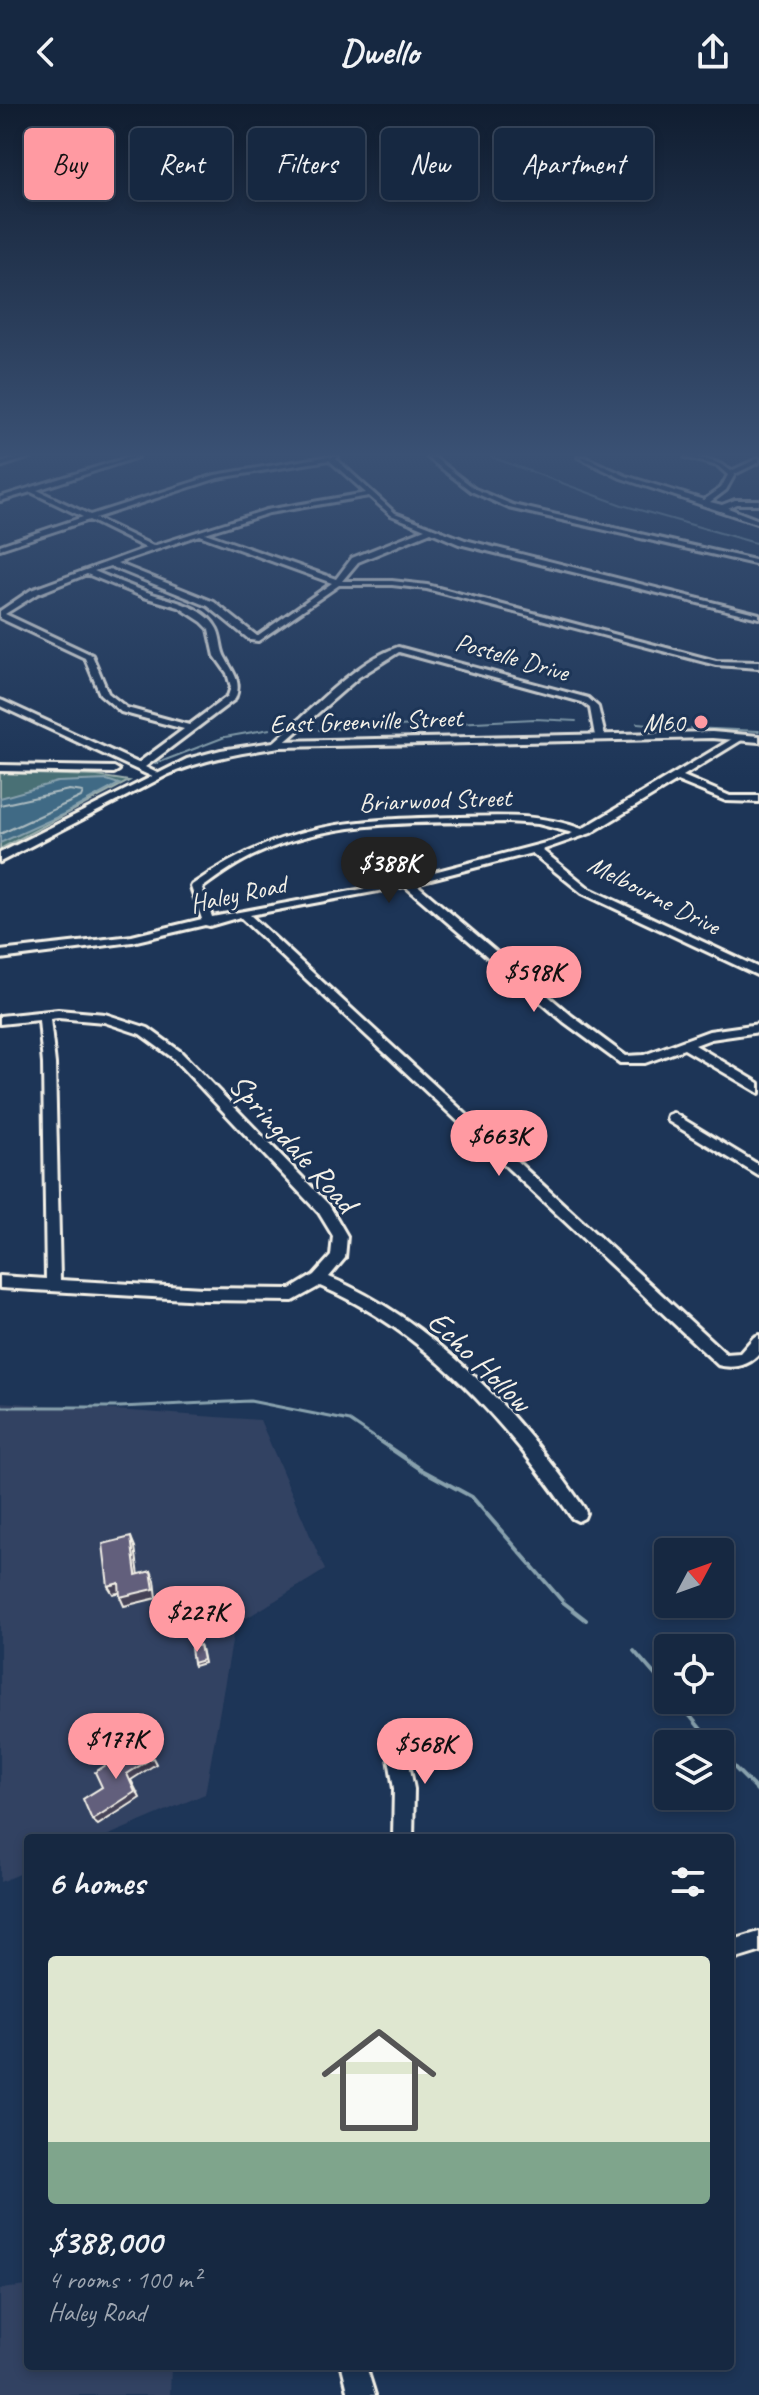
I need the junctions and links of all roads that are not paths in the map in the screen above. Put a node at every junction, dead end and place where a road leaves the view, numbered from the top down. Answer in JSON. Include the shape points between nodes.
{"nodes":[{"id":1,"x":107,"y":564,"type":"edge"},
{"id":2,"x":112,"y":564,"type":"edge"},
{"id":3,"x":285,"y":564,"type":"edge"},
{"id":4,"x":352,"y":564,"type":"edge"},
{"id":5,"x":550,"y":564,"type":"edge"},
{"id":6,"x":87,"y":571,"type":"junction"},
{"id":7,"x":337,"y":583,"type":"junction"},
{"id":8,"x":0,"y":614,"type":"edge"},
{"id":9,"x":759,"y":616,"type":"edge"},
{"id":10,"x":759,"y":665,"type":"edge"},
{"id":11,"x":0,"y":703,"type":"edge"},
{"id":12,"x":191,"y":728,"type":"junction"},
{"id":13,"x":600,"y":736,"type":"junction"},
{"id":14,"x":740,"y":738,"type":"junction"},
{"id":15,"x":759,"y":739,"type":"edge"},
{"id":16,"x":277,"y":744,"type":"junction"},
{"id":17,"x":139,"y":767,"type":"junction"},
{"id":18,"x":0,"y":768,"type":"edge"},
{"id":19,"x":114,"y":770,"type":"dead end"},
{"id":20,"x":158,"y":776,"type":"junction"},
{"id":21,"x":674,"y":776,"type":"junction"},
{"id":22,"x":759,"y":799,"type":"edge"},
{"id":23,"x":582,"y":833,"type":"junction"},
{"id":24,"x":534,"y":849,"type":"junction"},
{"id":25,"x":0,"y":858,"type":"edge"},
{"id":26,"x":407,"y":882,"type":"junction"},
{"id":27,"x":243,"y":914,"type":"junction"},
{"id":28,"x":209,"y":923,"type":"junction"},
{"id":29,"x":0,"y":955,"type":"edge"},
{"id":30,"x":759,"y":972,"type":"edge"},
{"id":31,"x":44,"y":1015,"type":"junction"},
{"id":32,"x":0,"y":1020,"type":"edge"},
{"id":33,"x":759,"y":1028,"type":"edge"},
{"id":34,"x":685,"y":1044,"type":"junction"},
{"id":35,"x":759,"y":1089,"type":"edge"},
{"id":36,"x":673,"y":1118,"type":"dead end"},
{"id":37,"x":759,"y":1171,"type":"edge"},
{"id":38,"x":319,"y":1279,"type":"junction"},
{"id":39,"x":0,"y":1282,"type":"edge"},
{"id":40,"x":53,"y":1285,"type":"junction"},
{"id":41,"x":759,"y":1341,"type":"edge"},
{"id":42,"x":578,"y":1513,"type":"dead end"},
{"id":43,"x":394,"y":1733,"type":"dead end"},
{"id":44,"x":403,"y":1834,"type":"edge"},
{"id":45,"x":759,"y":1942,"type":"edge"},
{"id":46,"x":734,"y":1950,"type":"edge"},
{"id":47,"x":355,"y":2370,"type":"edge"},
{"id":48,"x":362,"y":2395,"type":"edge"}],
"edges":[{"from":1,"to":6,"type":"street"},
{"from":2,"to":7,"type":"street","via":[[211,604],[253,638]]},
{"from":3,"to":7,"type":"street"},
{"from":4,"to":7,"type":"street"},
{"from":5,"to":9,"type":"street"},
{"from":6,"to":8,"type":"street","via":[[34,592]]},
{"from":6,"to":12,"type":"street","via":[[182,605],[213,629],[235,687],[232,697]]},
{"from":7,"to":10,"type":"street","via":[[427,587],[716,663]]},
{"from":8,"to":12,"type":"street","via":[[89,657],[104,694],[124,710]]},
{"from":11,"to":17,"type":"street"},
{"from":12,"to":17,"type":"street"},
{"from":13,"to":14,"type":"main road","name":"East Greenville Street"},
{"from":13,"to":16,"type":"main road","name":"East Greenville Street"},
{"from":13,"to":16,"type":"street","name":"Postelle Drive","via":[[594,707],[585,700],[390,649]]},
{"from":14,"to":15,"type":"main road","name":"East Greenville Street"},
{"from":14,"to":21,"type":"street","name":"Haley Road"},
{"from":16,"to":20,"type":"main road","name":"East Greenville Street","via":[[206,757]]},
{"from":17,"to":20,"type":"street"},
{"from":18,"to":19,"type":"street"},
{"from":20,"to":25,"type":"main road","name":"East Greenville Street"},
{"from":21,"to":22,"type":"street","via":[[729,799]]},
{"from":21,"to":23,"type":"street","name":"Haley Road"},
{"from":23,"to":24,"type":"street","name":"Haley Road"},
{"from":23,"to":28,"type":"street","name":"Briarwood Street","via":[[534,819],[393,821],[296,835],[273,842],[196,887]]},
{"from":24,"to":26,"type":"street","name":"Haley Road"},
{"from":24,"to":30,"type":"street","name":"Melbourne Drive","via":[[586,891]]},
{"from":26,"to":27,"type":"street","name":"Haley Road"},
{"from":26,"to":34,"type":"street","via":[[624,1060],[645,1059]]},
{"from":27,"to":28,"type":"street","name":"Haley Road"},
{"from":27,"to":41,"type":"street","via":[[723,1360],[751,1356]]},
{"from":28,"to":29,"type":"street","name":"Haley Road","via":[[87,947]]},
{"from":31,"to":32,"type":"street","name":"Springdale Road"},
{"from":31,"to":38,"type":"street","name":"Springdale Road","via":[[105,1018],[144,1031],[177,1055],[333,1222],[340,1236],[338,1258]]},
{"from":31,"to":40,"type":"street"},
{"from":33,"to":34,"type":"street"},
{"from":34,"to":35,"type":"street"},
{"from":36,"to":37,"type":"street"},
{"from":38,"to":40,"type":"street","via":[[293,1295]]},
{"from":38,"to":42,"type":"street","name":"Echo Hollow","via":[[348,1288],[435,1350],[555,1476]]},
{"from":39,"to":40,"type":"street"},
{"from":43,"to":44,"type":"street","via":[[404,1789]]},
{"from":45,"to":46,"type":"street"},
{"from":47,"to":48,"type":"street"}]}
